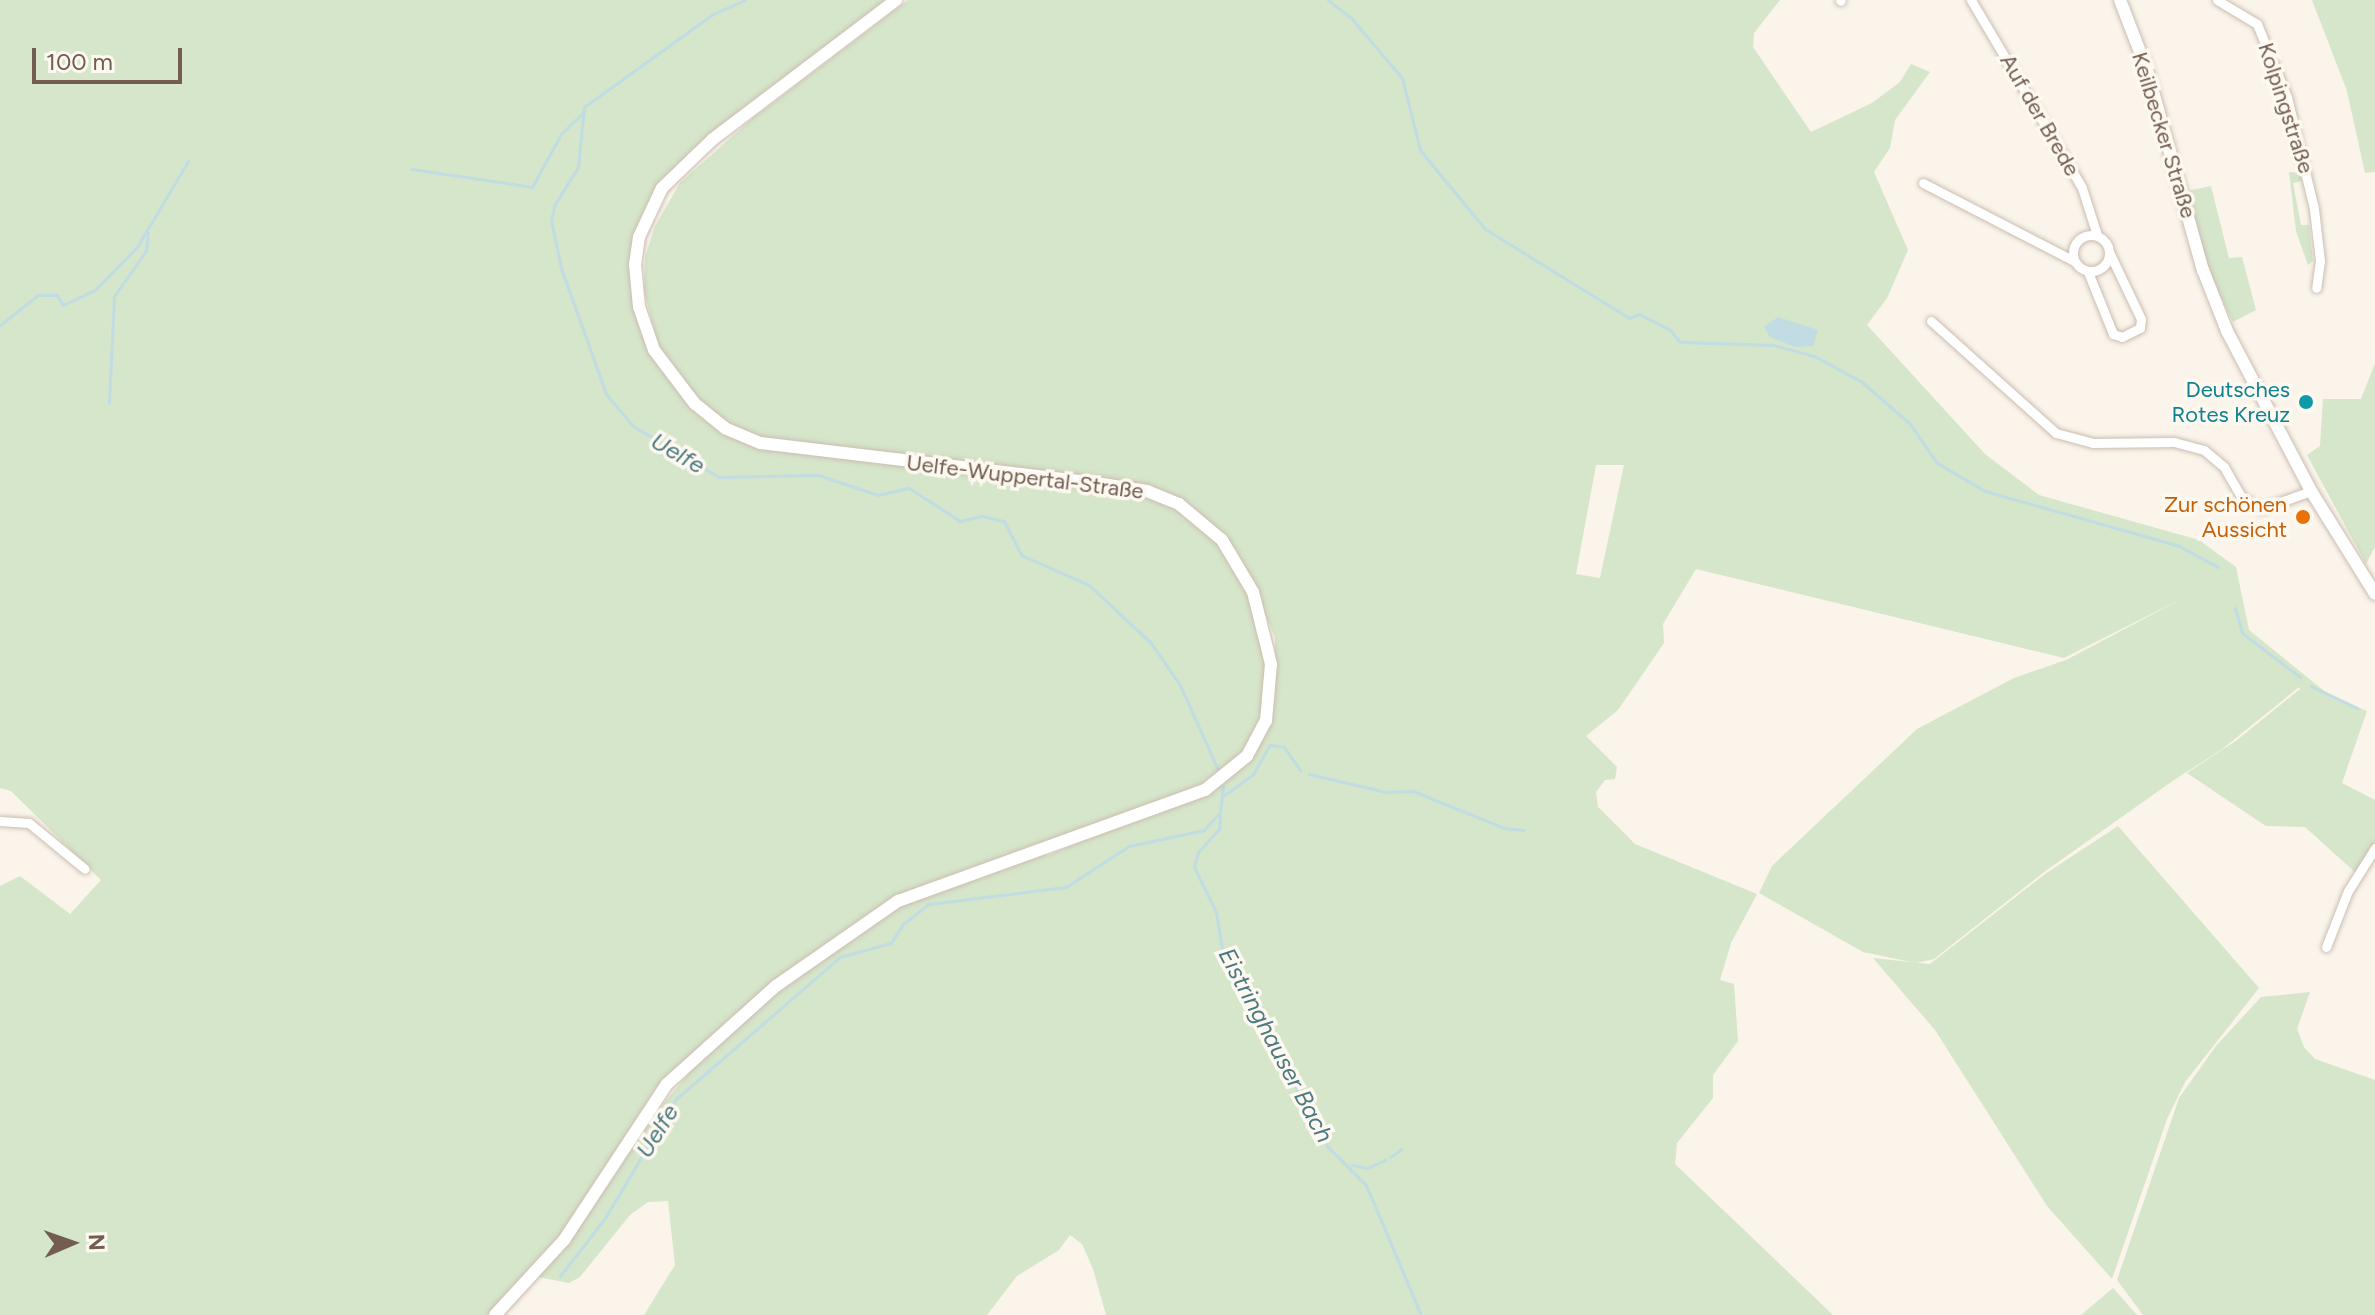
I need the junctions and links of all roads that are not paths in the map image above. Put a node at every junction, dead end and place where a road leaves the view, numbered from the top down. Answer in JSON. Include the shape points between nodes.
{"nodes":[{"id":1,"x":896,"y":0,"type":"edge"},
{"id":2,"x":1971,"y":0,"type":"edge"},
{"id":3,"x":2120,"y":0,"type":"edge"},
{"id":4,"x":2217,"y":0,"type":"edge"},
{"id":5,"x":1923,"y":183,"type":"dead end"},
{"id":6,"x":2097,"y":235,"type":"junction"},
{"id":7,"x":2109,"y":252,"type":"junction"},
{"id":8,"x":2074,"y":261,"type":"junction"},
{"id":9,"x":2088,"y":272,"type":"junction"},
{"id":10,"x":2316,"y":288,"type":"dead end"},
{"id":11,"x":1931,"y":321,"type":"dead end"},
{"id":12,"x":2311,"y":491,"type":"junction"},
{"id":13,"x":2375,"y":594,"type":"edge"},
{"id":14,"x":0,"y":821,"type":"edge"},
{"id":15,"x":2375,"y":848,"type":"edge"},
{"id":16,"x":85,"y":869,"type":"dead end"},
{"id":17,"x":2326,"y":947,"type":"dead end"},
{"id":18,"x":495,"y":1315,"type":"edge"}],
"edges":[{"from":1,"to":18,"type":"main road","name":"Uelfe-Wuppertal-Straße","via":[[733,122],[662,188],[639,237],[635,265],[639,307],[654,350],[695,404],[725,428],[760,443],[1096,483],[1147,491],[1179,504],[1222,540],[1253,592],[1271,664],[1266,721],[1241,763],[1205,790],[898,901],[776,986],[660,1092],[564,1240]]},
{"from":2,"to":6,"type":"street","name":"Auf der Brede","via":[[2082,188]]},
{"from":3,"to":12,"type":"main road","name":"Keilbecker Straße","via":[[2147,70],[2203,270],[2227,331]]},
{"from":4,"to":10,"type":"street","name":"Kolpingstraße","via":[[2257,24],[2287,97],[2314,209],[2320,261]]},
{"from":5,"to":8,"type":"street","name":"Auf der Brede"},
{"from":6,"to":7,"type":"street","name":"Auf der Brede"},
{"from":6,"to":8,"type":"street","via":[[2077,241]]},
{"from":7,"to":9,"type":"street","via":[[2105,266]]},
{"from":7,"to":9,"type":"street","name":"Auf der Brede","via":[[2141,319],[2140,328],[2122,337],[2113,334]]},
{"from":8,"to":9,"type":"street","name":"Auf der Brede"},
{"from":11,"to":12,"type":"street","via":[[2056,433],[2093,443],[2174,442],[2204,450],[2224,467],[2241,497],[2261,509]]},
{"from":12,"to":13,"type":"main road","name":"Keilbecker Straße"},
{"from":14,"to":16,"type":"street","via":[[29,823]]},
{"from":15,"to":17,"type":"street","via":[[2348,891]]}]}
